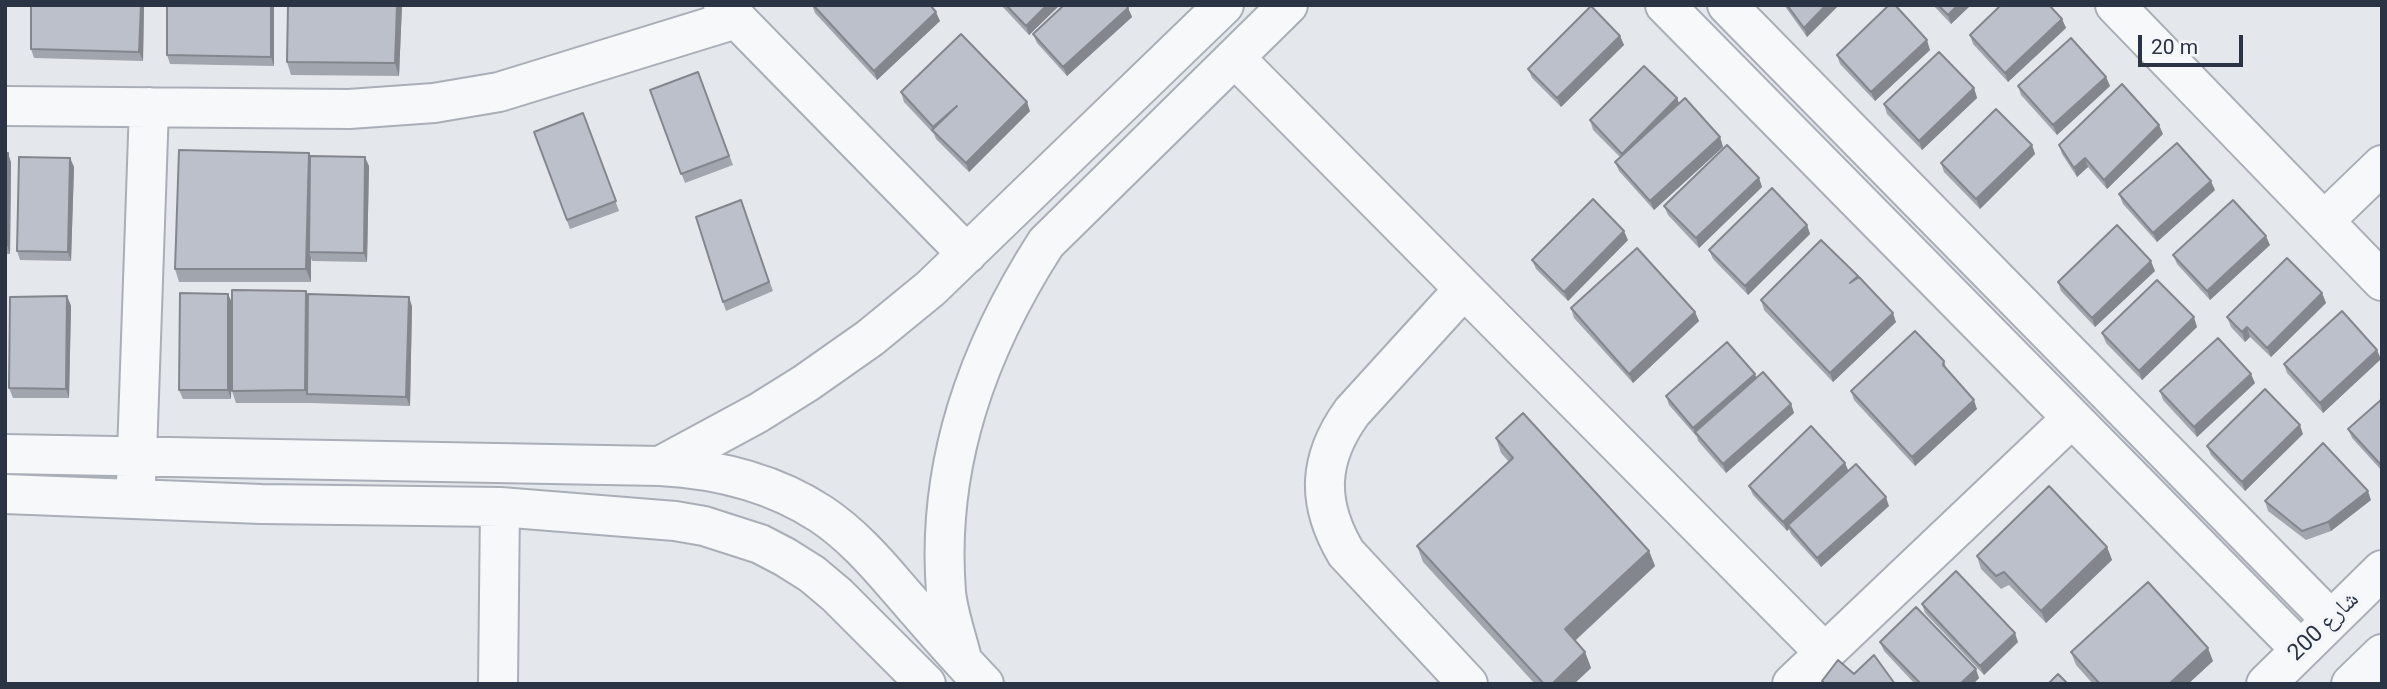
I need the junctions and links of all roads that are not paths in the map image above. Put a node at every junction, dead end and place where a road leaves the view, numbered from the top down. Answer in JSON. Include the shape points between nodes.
{"nodes":[{"id":1,"x":1288,"y":5,"type":"edge"},
{"id":2,"x":1665,"y":5,"type":"edge"},
{"id":3,"x":1727,"y":5,"type":"edge"},
{"id":4,"x":2119,"y":7,"type":"edge"},
{"id":5,"x":729,"y":12,"type":"edge"},
{"id":6,"x":1205,"y":12,"type":"edge"},
{"id":7,"x":1235,"y":58,"type":"junction"},
{"id":8,"x":5,"y":106,"type":"edge"},
{"id":9,"x":149,"y":107,"type":"junction"},
{"id":10,"x":2382,"y":165,"type":"edge"},
{"id":11,"x":2324,"y":221,"type":"junction"},
{"id":12,"x":967,"y":254,"type":"junction"},
{"id":13,"x":2382,"y":281,"type":"edge"},
{"id":14,"x":1464,"y":289,"type":"junction"},
{"id":15,"x":2072,"y":418,"type":"junction"},
{"id":16,"x":5,"y":454,"type":"edge"},
{"id":17,"x":137,"y":456,"type":"junction"},
{"id":18,"x":660,"y":466,"type":"junction"},
{"id":19,"x":5,"y":494,"type":"edge"},
{"id":20,"x":136,"y":499,"type":"junction"},
{"id":21,"x":500,"y":507,"type":"junction"},
{"id":22,"x":2382,"y":570,"type":"edge"},
{"id":23,"x":2330,"y":620,"type":"junction"},
{"id":24,"x":2300,"y":649,"type":"junction"},
{"id":25,"x":1825,"y":653,"type":"junction"},
{"id":26,"x":2382,"y":654,"type":"edge"},
{"id":27,"x":963,"y":677,"type":"edge"},
{"id":28,"x":498,"y":684,"type":"edge"},
{"id":29,"x":926,"y":684,"type":"edge"},
{"id":30,"x":1468,"y":684,"type":"edge"},
{"id":31,"x":1792,"y":684,"type":"edge"},
{"id":32,"x":2266,"y":684,"type":"edge"},
{"id":33,"x":2351,"y":684,"type":"edge"}],
"edges":[{"from":1,"to":7,"type":"street"},
{"from":2,"to":15,"type":"street"},
{"from":3,"to":23,"type":"street"},
{"from":4,"to":11,"type":"street"},
{"from":5,"to":9,"type":"street","via":[[499,92],[434,103],[349,109]]},
{"from":5,"to":12,"type":"street"},
{"from":6,"to":12,"type":"street"},
{"from":7,"to":14,"type":"street"},
{"from":7,"to":27,"type":"street","via":[[1046,243],[998,326],[964,416],[948,505],[946,595]]},
{"from":8,"to":9,"type":"street"},
{"from":9,"to":17,"type":"street"},
{"from":10,"to":11,"type":"street"},
{"from":11,"to":13,"type":"street"},
{"from":12,"to":18,"type":"street","via":[[880,330],[806,383]]},
{"from":14,"to":25,"type":"street"},
{"from":14,"to":30,"type":"street","via":[[1340,428],[1326,466],[1324,487],[1334,533],[1346,553]]},
{"from":15,"to":24,"type":"street"},
{"from":15,"to":25,"type":"street"},
{"from":16,"to":17,"type":"street"},
{"from":17,"to":18,"type":"street"},
{"from":17,"to":20,"type":"street"},
{"from":18,"to":27,"type":"street","via":[[695,468],[762,484],[823,515],[873,560]]},
{"from":19,"to":20,"type":"street"},
{"from":20,"to":21,"type":"street"},
{"from":21,"to":28,"type":"street"},
{"from":21,"to":29,"type":"street","via":[[675,521],[760,544],[838,595]]},
{"from":22,"to":23,"type":"street","name":"شارع 200"},
{"from":23,"to":24,"type":"street","name":"شارع 200"},
{"from":24,"to":32,"type":"street","name":"شارع 200"},
{"from":25,"to":31,"type":"street"},
{"from":26,"to":33,"type":"street"}]}
